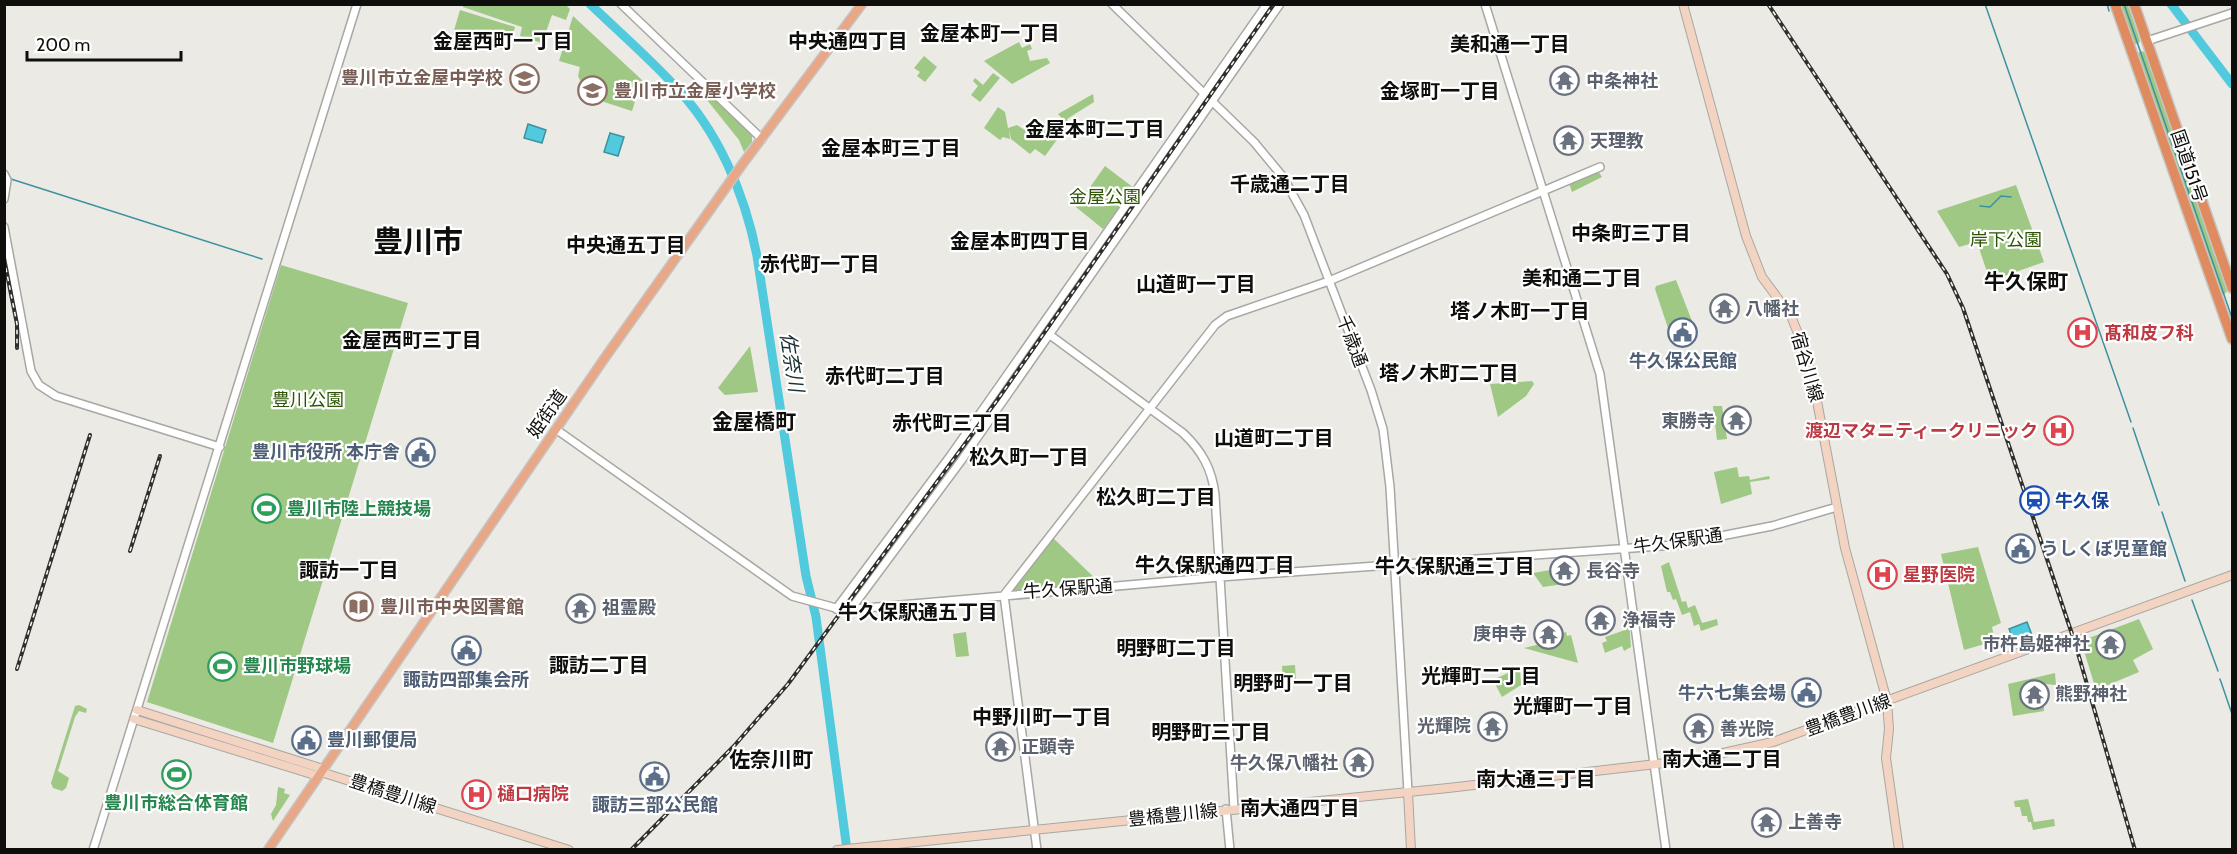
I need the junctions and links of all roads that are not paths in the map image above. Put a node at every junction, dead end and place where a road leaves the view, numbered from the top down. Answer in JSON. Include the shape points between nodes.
{"nodes":[{"id":1,"x":357,"y":4,"type":"edge"},
{"id":2,"x":621,"y":4,"type":"edge"},
{"id":3,"x":862,"y":4,"type":"edge"},
{"id":4,"x":1112,"y":4,"type":"edge"},
{"id":5,"x":1267,"y":4,"type":"edge"},
{"id":6,"x":1280,"y":4,"type":"edge"},
{"id":7,"x":1485,"y":4,"type":"edge"},
{"id":8,"x":1683,"y":4,"type":"edge"},
{"id":9,"x":2115,"y":4,"type":"edge"},
{"id":10,"x":2134,"y":4,"type":"edge"},
{"id":11,"x":2232,"y":13,"type":"edge"},
{"id":12,"x":2147,"y":41,"type":"junction"},
{"id":13,"x":1204,"y":93,"type":"junction"},
{"id":14,"x":1213,"y":102,"type":"junction"},
{"id":15,"x":762,"y":139,"type":"junction"},
{"id":16,"x":1600,"y":167,"type":"dead end"},
{"id":17,"x":4,"y":174,"type":"edge"},
{"id":18,"x":1543,"y":189,"type":"junction"},
{"id":19,"x":4,"y":199,"type":"edge"},
{"id":20,"x":4,"y":227,"type":"edge"},
{"id":21,"x":1329,"y":281,"type":"junction"},
{"id":22,"x":2232,"y":288,"type":"edge"},
{"id":23,"x":1050,"y":335,"type":"junction"},
{"id":24,"x":2232,"y":339,"type":"edge"},
{"id":25,"x":1150,"y":408,"type":"junction"},
{"id":26,"x":557,"y":429,"type":"junction"},
{"id":27,"x":219,"y":447,"type":"junction"},
{"id":28,"x":1837,"y":507,"type":"junction"},
{"id":29,"x":1624,"y":549,"type":"junction"},
{"id":30,"x":1394,"y":564,"type":"junction"},
{"id":31,"x":2232,"y":575,"type":"edge"},
{"id":32,"x":1220,"y":577,"type":"junction"},
{"id":33,"x":1004,"y":595,"type":"junction"},
{"id":34,"x":832,"y":609,"type":"junction"},
{"id":35,"x":850,"y":609,"type":"junction"},
{"id":36,"x":1887,"y":701,"type":"junction"},
{"id":37,"x":136,"y":715,"type":"junction"},
{"id":38,"x":1655,"y":765,"type":"junction"},
{"id":39,"x":321,"y":772,"type":"junction"},
{"id":40,"x":1408,"y":792,"type":"junction"},
{"id":41,"x":1230,"y":809,"type":"junction"},
{"id":42,"x":1035,"y":830,"type":"junction"},
{"id":43,"x":93,"y":849,"type":"edge"},
{"id":44,"x":268,"y":849,"type":"edge"},
{"id":45,"x":569,"y":849,"type":"edge"},
{"id":46,"x":837,"y":849,"type":"edge"},
{"id":47,"x":1037,"y":849,"type":"edge"},
{"id":48,"x":1230,"y":849,"type":"edge"},
{"id":49,"x":1411,"y":849,"type":"edge"},
{"id":50,"x":1666,"y":849,"type":"edge"},
{"id":51,"x":1899,"y":849,"type":"edge"}],
"edges":[{"from":1,"to":27,"type":"street"},
{"from":2,"to":15,"type":"street"},
{"from":3,"to":15,"type":"main road","name":"姫街道"},
{"from":4,"to":13,"type":"street","name":"千歳通"},
{"from":5,"to":13,"type":"street"},
{"from":6,"to":14,"type":"street"},
{"from":7,"to":18,"type":"street"},
{"from":8,"to":28,"type":"main road","name":"宿谷川線","via":[[1746,236],[1762,277],[1798,331],[1816,396]]},
{"from":9,"to":24,"type":"highway","name":"国道151号"},
{"from":10,"to":12,"type":"highway","name":"国道151号"},
{"from":11,"to":12,"type":"street"},
{"from":12,"to":22,"type":"highway","name":"国道151号"},
{"from":13,"to":14,"type":"street","name":"千歳通"},
{"from":13,"to":34,"type":"street","via":[[951,455]]},
{"from":14,"to":21,"type":"street","name":"千歳通","via":[[1283,177],[1302,211]]},
{"from":14,"to":23,"type":"street"},
{"from":15,"to":26,"type":"main road","name":"姫街道"},
{"from":16,"to":18,"type":"street"},
{"from":17,"to":19,"type":"street"},
{"from":18,"to":21,"type":"street"},
{"from":18,"to":29,"type":"street","via":[[1600,374]]},
{"from":20,"to":27,"type":"street","via":[[31,371],[39,385],[56,396]]},
{"from":21,"to":25,"type":"street","via":[[1220,320]]},
{"from":21,"to":30,"type":"street","name":"千歳通","via":[[1383,429]]},
{"from":23,"to":25,"type":"street"},
{"from":23,"to":35,"type":"street"},
{"from":25,"to":32,"type":"street","via":[[1194,444],[1210,471]]},
{"from":25,"to":33,"type":"street"},
{"from":26,"to":34,"type":"street","name":"牛久保駅通","via":[[792,597]]},
{"from":26,"to":39,"type":"main road","name":"姫街道"},
{"from":27,"to":37,"type":"street"},
{"from":28,"to":29,"type":"street","name":"牛久保駅通","via":[[1772,526],[1694,542]]},
{"from":28,"to":36,"type":"main road","name":"宿谷川線"},
{"from":29,"to":30,"type":"street","name":"牛久保駅通"},
{"from":29,"to":38,"type":"street"},
{"from":30,"to":32,"type":"street","name":"牛久保駅通"},
{"from":30,"to":40,"type":"street","name":"千歳通"},
{"from":31,"to":36,"type":"main road","name":"豊橋豊川線"},
{"from":32,"to":33,"type":"street","name":"牛久保駅通"},
{"from":32,"to":41,"type":"street"},
{"from":33,"to":35,"type":"street","name":"牛久保駅通"},
{"from":33,"to":42,"type":"street"},
{"from":34,"to":35,"type":"street","name":"牛久保駅通"},
{"from":36,"to":38,"type":"main road","name":"豊橋豊川線","via":[[1773,742]]},
{"from":36,"to":51,"type":"main road","name":"宿谷川線","via":[[1886,758]]},
{"from":37,"to":39,"type":"main road","name":"豊橋豊川線"},
{"from":37,"to":43,"type":"street"},
{"from":38,"to":40,"type":"main road","name":"豊橋豊川線"},
{"from":38,"to":50,"type":"street"},
{"from":39,"to":44,"type":"main road","name":"姫街道"},
{"from":39,"to":45,"type":"main road","name":"豊橋豊川線"},
{"from":40,"to":41,"type":"main road","name":"豊橋豊川線"},
{"from":40,"to":49,"type":"main road"},
{"from":41,"to":42,"type":"main road","name":"豊橋豊川線"},
{"from":41,"to":48,"type":"street"},
{"from":42,"to":46,"type":"main road","name":"豊橋豊川線"},
{"from":42,"to":47,"type":"street"}]}
